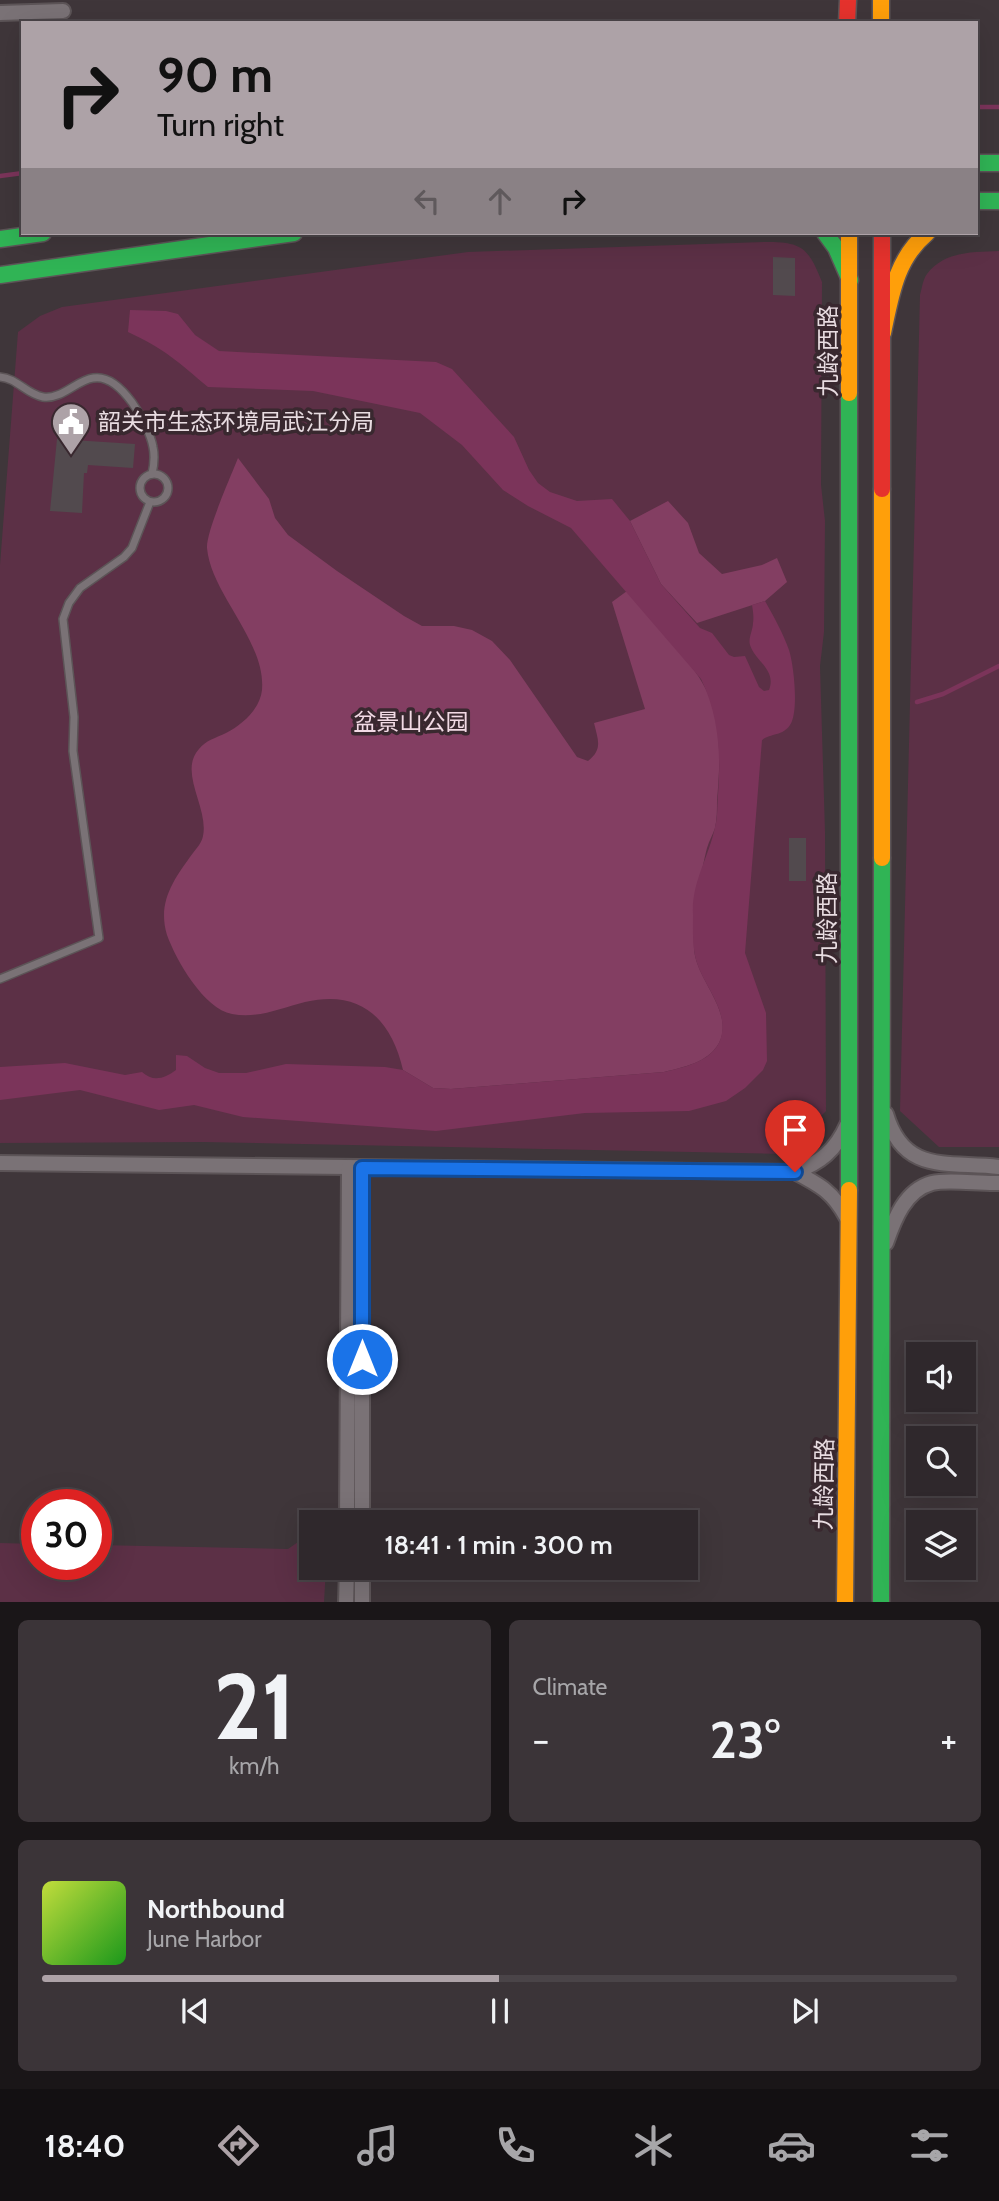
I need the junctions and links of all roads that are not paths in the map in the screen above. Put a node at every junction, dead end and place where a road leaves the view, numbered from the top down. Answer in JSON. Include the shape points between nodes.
{"nodes":[{"id":1,"x":848,"y":0,"type":"edge"},
{"id":2,"x":881,"y":0,"type":"edge"},
{"id":3,"x":63,"y":12,"type":"dead end"},
{"id":4,"x":0,"y":13,"type":"edge"},
{"id":5,"x":847,"y":21,"type":"edge"},
{"id":6,"x":881,"y":21,"type":"edge"},
{"id":7,"x":978,"y":163,"type":"edge"},
{"id":8,"x":999,"y":163,"type":"edge"},
{"id":9,"x":29,"y":235,"type":"edge"},
{"id":10,"x":279,"y":235,"type":"edge"},
{"id":11,"x":826,"y":235,"type":"edge"},
{"id":12,"x":849,"y":235,"type":"edge"},
{"id":13,"x":882,"y":235,"type":"edge"},
{"id":14,"x":926,"y":235,"type":"edge"},
{"id":15,"x":0,"y":239,"type":"edge"},
{"id":16,"x":0,"y":275,"type":"edge"},
{"id":17,"x":850,"y":280,"type":"junction"},
{"id":18,"x":883,"y":333,"type":"junction"},
{"id":19,"x":0,"y":377,"type":"edge"},
{"id":20,"x":152,"y":474,"type":"junction"},
{"id":21,"x":150,"y":502,"type":"junction"},
{"id":22,"x":0,"y":979,"type":"edge"},
{"id":23,"x":880,"y":1094,"type":"junction"},
{"id":24,"x":850,"y":1118,"type":"junction"},
{"id":25,"x":0,"y":1163,"type":"edge"},
{"id":26,"x":999,"y":1167,"type":"edge"},
{"id":27,"x":356,"y":1168,"type":"junction"},
{"id":28,"x":795,"y":1172,"type":"junction"},
{"id":29,"x":999,"y":1183,"type":"edge"},
{"id":30,"x":849,"y":1222,"type":"junction"},
{"id":31,"x":881,"y":1257,"type":"junction"},
{"id":32,"x":347,"y":1510,"type":"edge"},
{"id":33,"x":362,"y":1510,"type":"edge"},
{"id":34,"x":347,"y":1580,"type":"edge"},
{"id":35,"x":362,"y":1580,"type":"edge"},
{"id":36,"x":346,"y":1602,"type":"edge"},
{"id":37,"x":362,"y":1602,"type":"edge"},
{"id":38,"x":845,"y":1602,"type":"edge"},
{"id":39,"x":881,"y":1602,"type":"edge"}],
"edges":[{"from":1,"to":5,"type":"main road"},
{"from":2,"to":6,"type":"main road"},
{"from":3,"to":4,"type":"street"},
{"from":7,"to":8,"type":"main road"},
{"from":9,"to":15,"type":"main road"},
{"from":10,"to":16,"type":"main road"},
{"from":11,"to":17,"type":"main road"},
{"from":12,"to":17,"type":"main road","name":"九龄西路"},
{"from":13,"to":18,"type":"main road"},
{"from":14,"to":18,"type":"main road","via":[[906,253],[898,268]]},
{"from":17,"to":24,"type":"main road","name":"九龄西路"},
{"from":18,"to":23,"type":"main road"},
{"from":19,"to":20,"type":"lane","via":[[48,398],[91,378],[112,383],[129,398],[144,422],[153,444]]},
{"from":20,"to":21,"type":"lane","via":[[144,478],[140,489]]},
{"from":20,"to":21,"type":"lane","via":[[164,477],[169,489],[163,500]]},
{"from":21,"to":22,"type":"lane","via":[[132,548],[80,588],[63,619],[74,764],[99,938]]},
{"from":23,"to":26,"type":"street","via":[[896,1139],[911,1155],[929,1162]]},
{"from":23,"to":31,"type":"main road"},
{"from":24,"to":28,"type":"street","via":[[830,1152]]},
{"from":24,"to":30,"type":"main road","name":"九龄西路"},
{"from":25,"to":27,"type":"street"},
{"from":27,"to":28,"type":"street"},
{"from":27,"to":32,"type":"street"},
{"from":27,"to":33,"type":"street"},
{"from":28,"to":30,"type":"street","via":[[823,1187]]},
{"from":29,"to":31,"type":"street","via":[[932,1183],[916,1191],[894,1221]]},
{"from":30,"to":38,"type":"main road","name":"九龄西路"},
{"from":31,"to":39,"type":"main road"},
{"from":34,"to":36,"type":"street"},
{"from":35,"to":37,"type":"street"}]}
